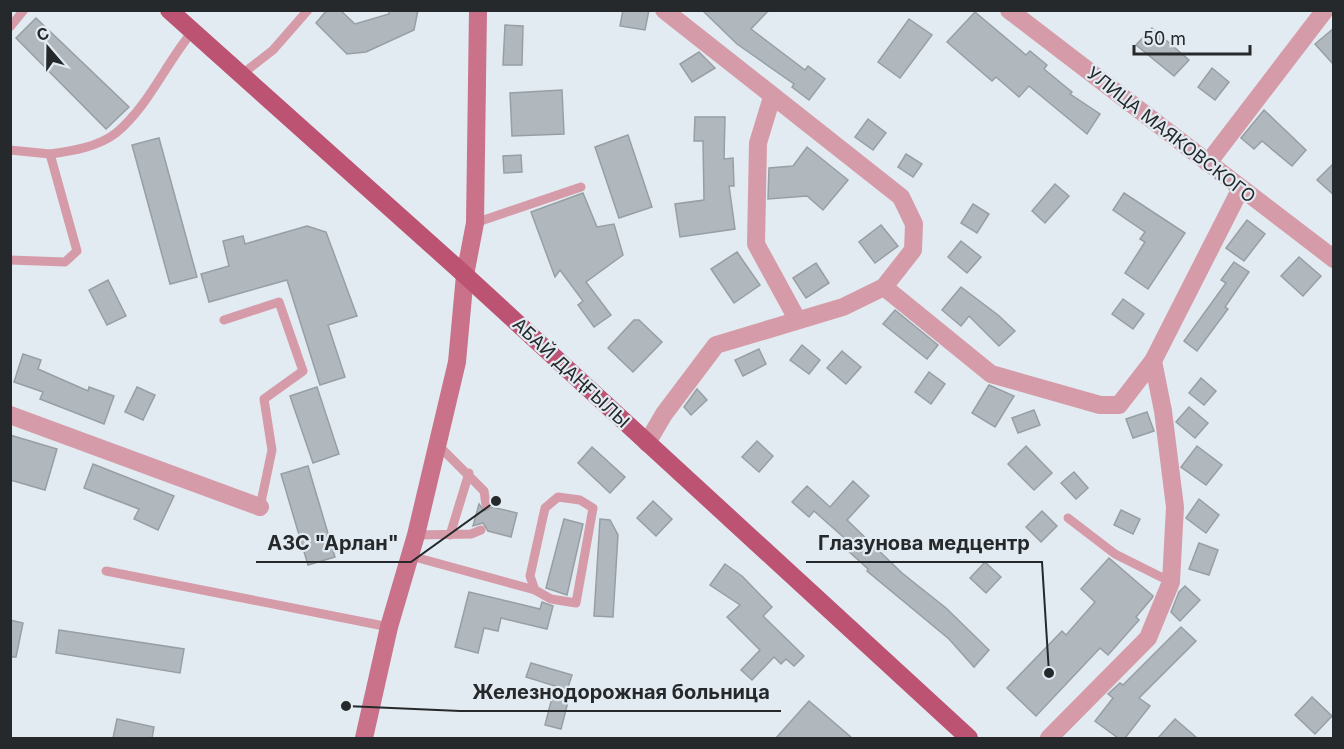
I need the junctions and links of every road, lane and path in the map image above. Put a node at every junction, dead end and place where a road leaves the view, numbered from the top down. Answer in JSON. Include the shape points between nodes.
{"nodes":[{"id":1,"x":24,"y":10,"type":"edge"},
{"id":2,"x":169,"y":10,"type":"edge"},
{"id":3,"x":308,"y":10,"type":"edge"},
{"id":4,"x":478,"y":10,"type":"edge"},
{"id":5,"x":664,"y":10,"type":"edge"},
{"id":6,"x":1009,"y":10,"type":"edge"},
{"id":7,"x":1325,"y":10,"type":"edge"},
{"id":8,"x":10,"y":27,"type":"edge"},
{"id":9,"x":192,"y":32,"type":"junction"},
{"id":10,"x":240,"y":76,"type":"junction"},
{"id":11,"x":772,"y":97,"type":"junction"},
{"id":12,"x":10,"y":150,"type":"edge"},
{"id":13,"x":50,"y":154,"type":"junction"},
{"id":14,"x":1208,"y":163,"type":"junction"},
{"id":15,"x":581,"y":187,"type":"dead end"},
{"id":16,"x":1240,"y":189,"type":"junction"},
{"id":17,"x":475,"y":223,"type":"junction"},
{"id":18,"x":1334,"y":259,"type":"edge"},
{"id":19,"x":10,"y":260,"type":"edge"},
{"id":20,"x":465,"y":275,"type":"junction"},
{"id":21,"x":885,"y":287,"type":"junction"},
{"id":22,"x":797,"y":319,"type":"junction"},
{"id":23,"x":224,"y":320,"type":"dead end"},
{"id":24,"x":1152,"y":361,"type":"junction"},
{"id":25,"x":10,"y":415,"type":"edge"},
{"id":26,"x":647,"y":443,"type":"junction"},
{"id":27,"x":438,"y":446,"type":"junction"},
{"id":28,"x":469,"y":473,"type":"junction"},
{"id":29,"x":486,"y":505,"type":"dead end"},
{"id":30,"x":260,"y":507,"type":"joint"},
{"id":31,"x":1068,"y":518,"type":"dead end"},
{"id":32,"x":481,"y":530,"type":"dead end"},
{"id":33,"x":416,"y":535,"type":"junction"},
{"id":34,"x":450,"y":535,"type":"junction"},
{"id":35,"x":411,"y":556,"type":"junction"},
{"id":36,"x":106,"y":571,"type":"dead end"},
{"id":37,"x":1171,"y":582,"type":"junction"},
{"id":38,"x":535,"y":590,"type":"junction"},
{"id":39,"x":389,"y":627,"type":"junction"},
{"id":40,"x":364,"y":738,"type":"edge"},
{"id":41,"x":969,"y":738,"type":"edge"},
{"id":42,"x":1049,"y":738,"type":"edge"}],
"edges":[{"from":1,"to":8,"type":"lane"},
{"from":2,"to":9,"type":"main road","name":"АБАЙ ДАҢҒЫЛЫ"},
{"from":3,"to":10,"type":"lane","via":[[273,50]]},
{"from":4,"to":17,"type":"main road"},
{"from":5,"to":11,"type":"street"},
{"from":6,"to":14,"type":"street","name":"УЛИЦА МАЯКОВСКОГО"},
{"from":7,"to":14,"type":"street"},
{"from":9,"to":10,"type":"main road","name":"АБАЙ ДАҢҒЫЛЫ"},
{"from":9,"to":13,"type":"lane","via":[[133,116],[115,134],[74,151]]},
{"from":10,"to":20,"type":"main road","name":"АБАЙ ДАҢҒЫЛЫ"},
{"from":11,"to":21,"type":"street","via":[[901,197],[914,224],[913,250]]},
{"from":11,"to":22,"type":"street","via":[[758,143],[756,244]]},
{"from":12,"to":13,"type":"lane"},
{"from":13,"to":19,"type":"lane","via":[[76,251],[65,262]]},
{"from":14,"to":16,"type":"street","name":"УЛИЦА МАЯКОВСКОГО"},
{"from":15,"to":17,"type":"lane"},
{"from":16,"to":18,"type":"street","name":"УЛИЦА МАЯКОВСКОГО"},
{"from":16,"to":24,"type":"street"},
{"from":17,"to":20,"type":"main road"},
{"from":20,"to":26,"type":"main road","name":"АБАЙ ДАҢҒЫЛЫ"},
{"from":20,"to":27,"type":"main road","via":[[457,362]]},
{"from":21,"to":22,"type":"street","via":[[843,307]]},
{"from":21,"to":24,"type":"street","via":[[991,374],[1100,405],[1119,405]]},
{"from":22,"to":26,"type":"street","via":[[716,345]]},
{"from":23,"to":30,"type":"lane","via":[[279,302],[303,371],[264,399],[272,450]]},
{"from":24,"to":37,"type":"street","via":[[1163,411],[1175,507]]},
{"from":25,"to":30,"type":"street"},
{"from":26,"to":41,"type":"main road","name":"АБАЙ ДАҢҒЫЛЫ"},
{"from":27,"to":28,"type":"lane"},
{"from":27,"to":33,"type":"main road"},
{"from":28,"to":29,"type":"lane","via":[[484,491]]},
{"from":28,"to":34,"type":"lane"},
{"from":31,"to":37,"type":"lane","via":[[1115,554]]},
{"from":32,"to":34,"type":"lane"},
{"from":33,"to":34,"type":"lane"},
{"from":33,"to":35,"type":"main road"},
{"from":35,"to":38,"type":"lane"},
{"from":35,"to":39,"type":"main road"},
{"from":36,"to":39,"type":"lane"},
{"from":37,"to":42,"type":"street","via":[[1148,638]]},
{"from":38,"to":38,"type":"lane","via":[[551,599],[576,603],[593,508],[580,500],[558,497],[545,508],[530,576]]},
{"from":39,"to":40,"type":"main road"}]}
